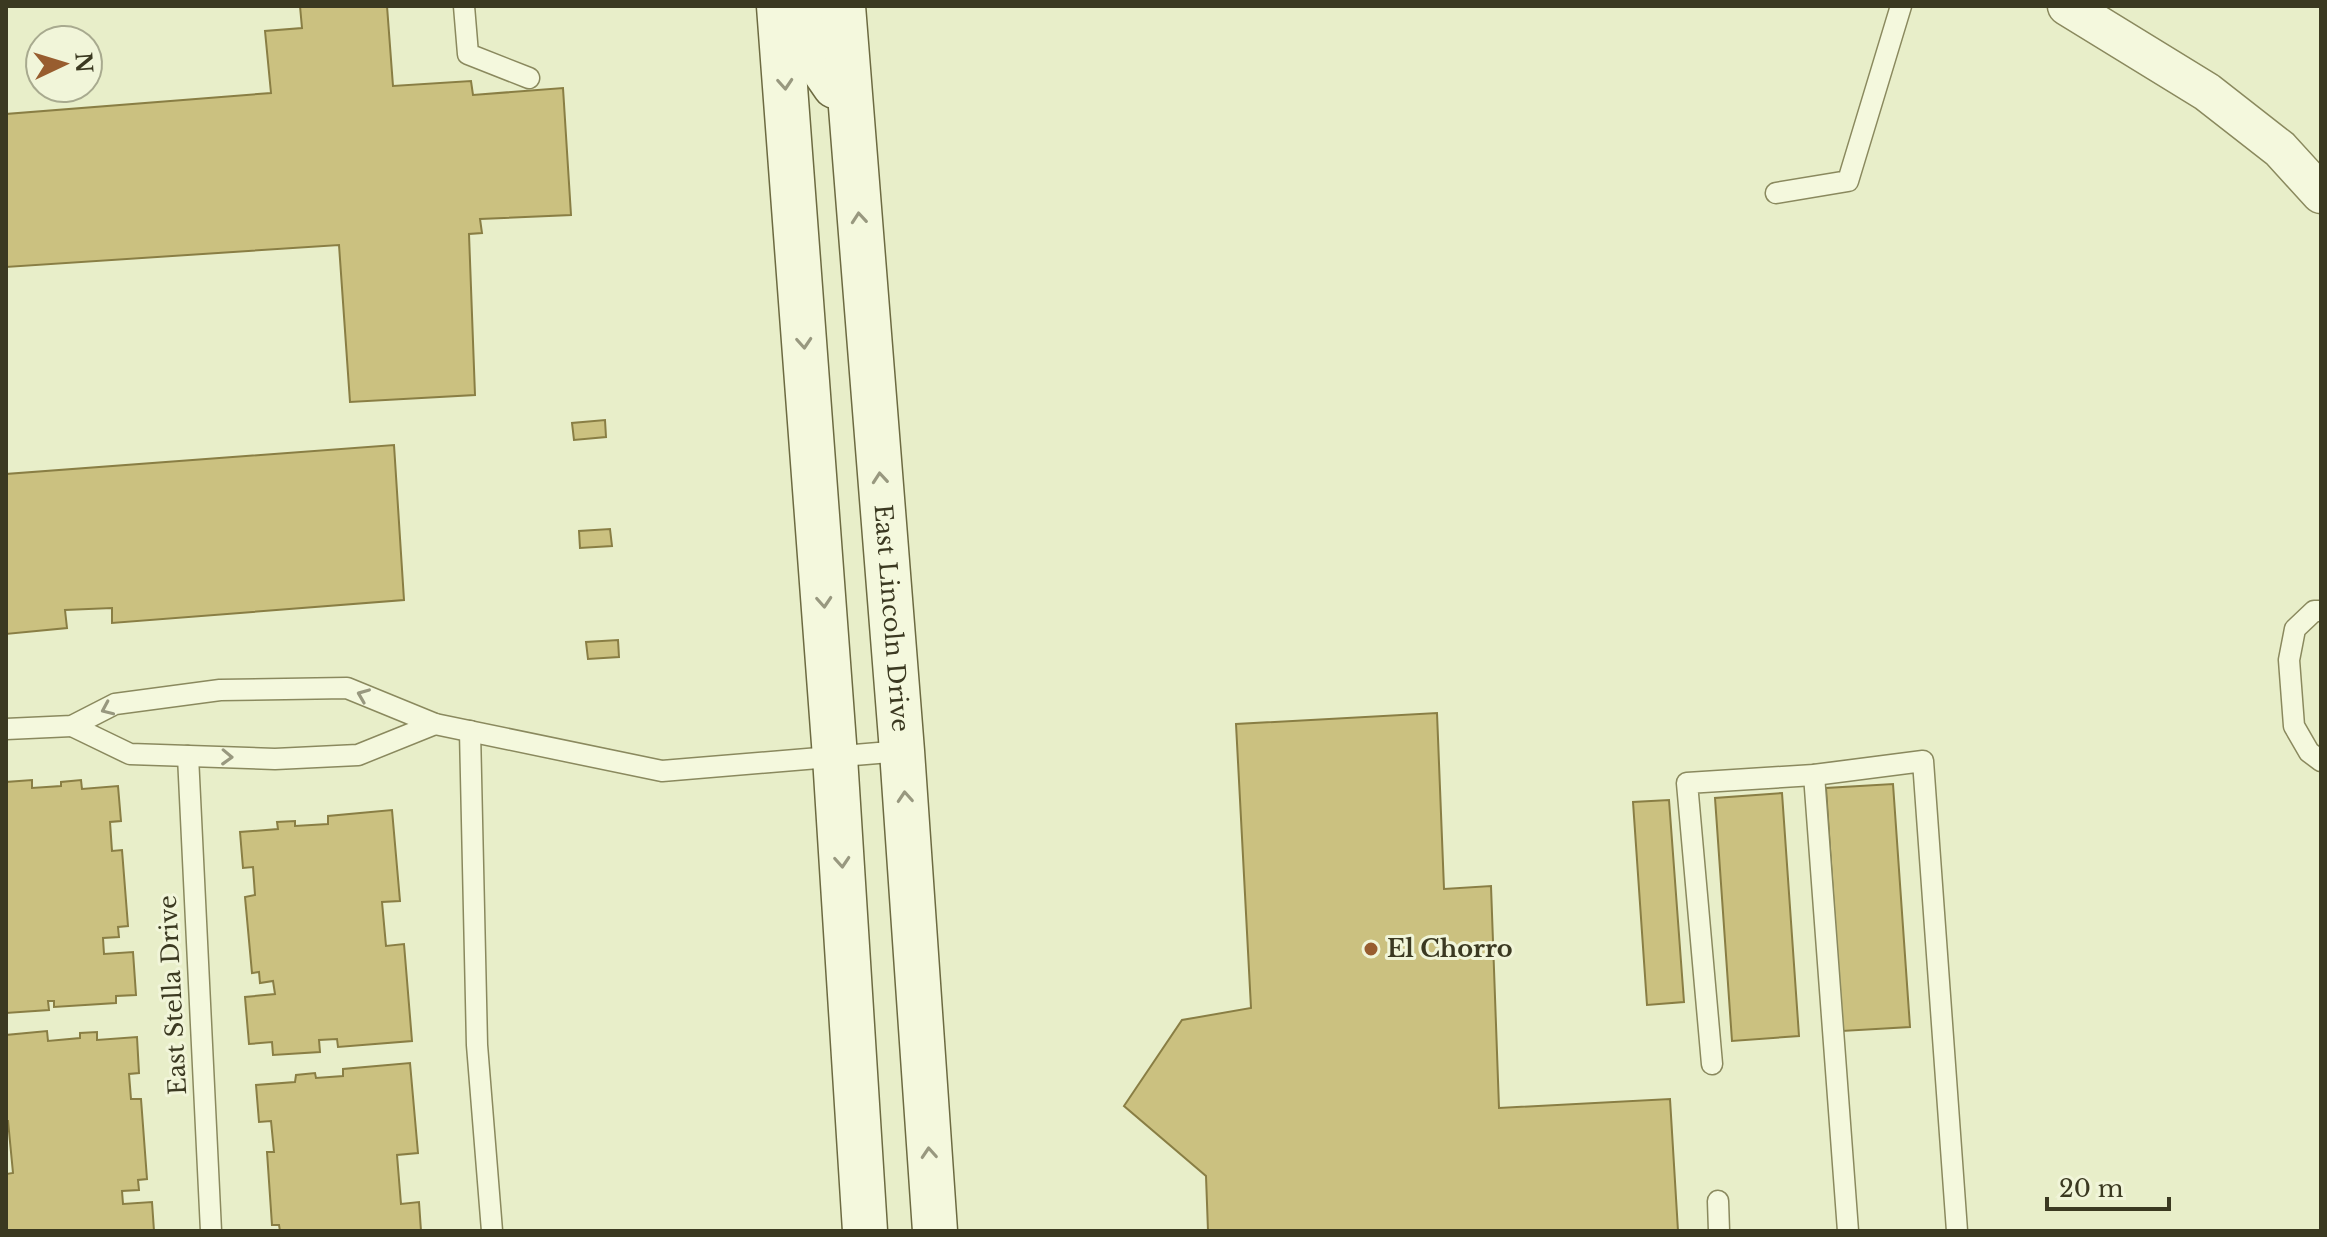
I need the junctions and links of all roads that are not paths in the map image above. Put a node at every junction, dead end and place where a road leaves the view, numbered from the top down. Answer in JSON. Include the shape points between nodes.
{"nodes":[{"id":1,"x":464,"y":6,"type":"edge"},
{"id":2,"x":779,"y":6,"type":"edge"},
{"id":3,"x":811,"y":6,"type":"edge"},
{"id":4,"x":843,"y":6,"type":"edge"},
{"id":5,"x":1901,"y":6,"type":"edge"},
{"id":6,"x":2067,"y":6,"type":"edge"},
{"id":7,"x":529,"y":78,"type":"dead end"},
{"id":8,"x":850,"y":107,"type":"junction"},
{"id":9,"x":1776,"y":193,"type":"dead end"},
{"id":10,"x":2321,"y":194,"type":"edge"},
{"id":11,"x":2321,"y":611,"type":"edge"},
{"id":12,"x":435,"y":724,"type":"junction"},
{"id":13,"x":72,"y":726,"type":"junction"},
{"id":14,"x":6,"y":729,"type":"edge"},
{"id":15,"x":470,"y":731,"type":"junction"},
{"id":16,"x":902,"y":751,"type":"junction"},
{"id":17,"x":188,"y":756,"type":"junction"},
{"id":18,"x":835,"y":757,"type":"junction"},
{"id":19,"x":2321,"y":761,"type":"edge"},
{"id":20,"x":1814,"y":775,"type":"junction"},
{"id":21,"x":1712,"y":1064,"type":"dead end"},
{"id":22,"x":1718,"y":1201,"type":"dead end"},
{"id":23,"x":211,"y":1231,"type":"edge"},
{"id":24,"x":492,"y":1231,"type":"edge"},
{"id":25,"x":865,"y":1231,"type":"edge"},
{"id":26,"x":935,"y":1231,"type":"edge"},
{"id":27,"x":1719,"y":1231,"type":"edge"},
{"id":28,"x":1848,"y":1231,"type":"edge"},
{"id":29,"x":1957,"y":1231,"type":"edge"}],
"edges":[{"from":1,"to":7,"type":"lane","via":[[468,54]]},
{"from":2,"to":18,"type":"main road","one_way":true},
{"from":3,"to":8,"type":"main road","via":[[817,60]]},
{"from":4,"to":8,"type":"main road","name":"East Lincoln Drive"},
{"from":5,"to":9,"type":"lane","via":[[1848,181]]},
{"from":6,"to":10,"type":"street","via":[[2207,92],[2280,149]]},
{"from":16,"to":8,"type":"main road","name":"East Lincoln Drive","one_way":true},
{"from":11,"to":19,"type":"lane","via":[[2295,629],[2289,660],[2294,726],[2309,752]]},
{"from":12,"to":13,"type":"lane","one_way":true,"via":[[347,688],[192,693],[115,704]]},
{"from":12,"to":15,"type":"lane"},
{"from":17,"to":12,"type":"lane","one_way":true,"via":[[358,755]]},
{"from":13,"to":14,"type":"lane"},
{"from":13,"to":17,"type":"lane","via":[[130,754]]},
{"from":15,"to":18,"type":"lane","via":[[662,771]]},
{"from":15,"to":24,"type":"lane","via":[[477,1045]]},
{"from":16,"to":18,"type":"lane"},
{"from":26,"to":16,"type":"main road","name":"East Lincoln Drive","one_way":true},
{"from":17,"to":23,"type":"lane","name":"East Stella Drive"},
{"from":18,"to":25,"type":"main road","one_way":true},
{"from":20,"to":21,"type":"lane","via":[[1687,783]]},
{"from":20,"to":28,"type":"lane"},
{"from":20,"to":29,"type":"lane","via":[[1923,761]]},
{"from":22,"to":27,"type":"lane"}]}
